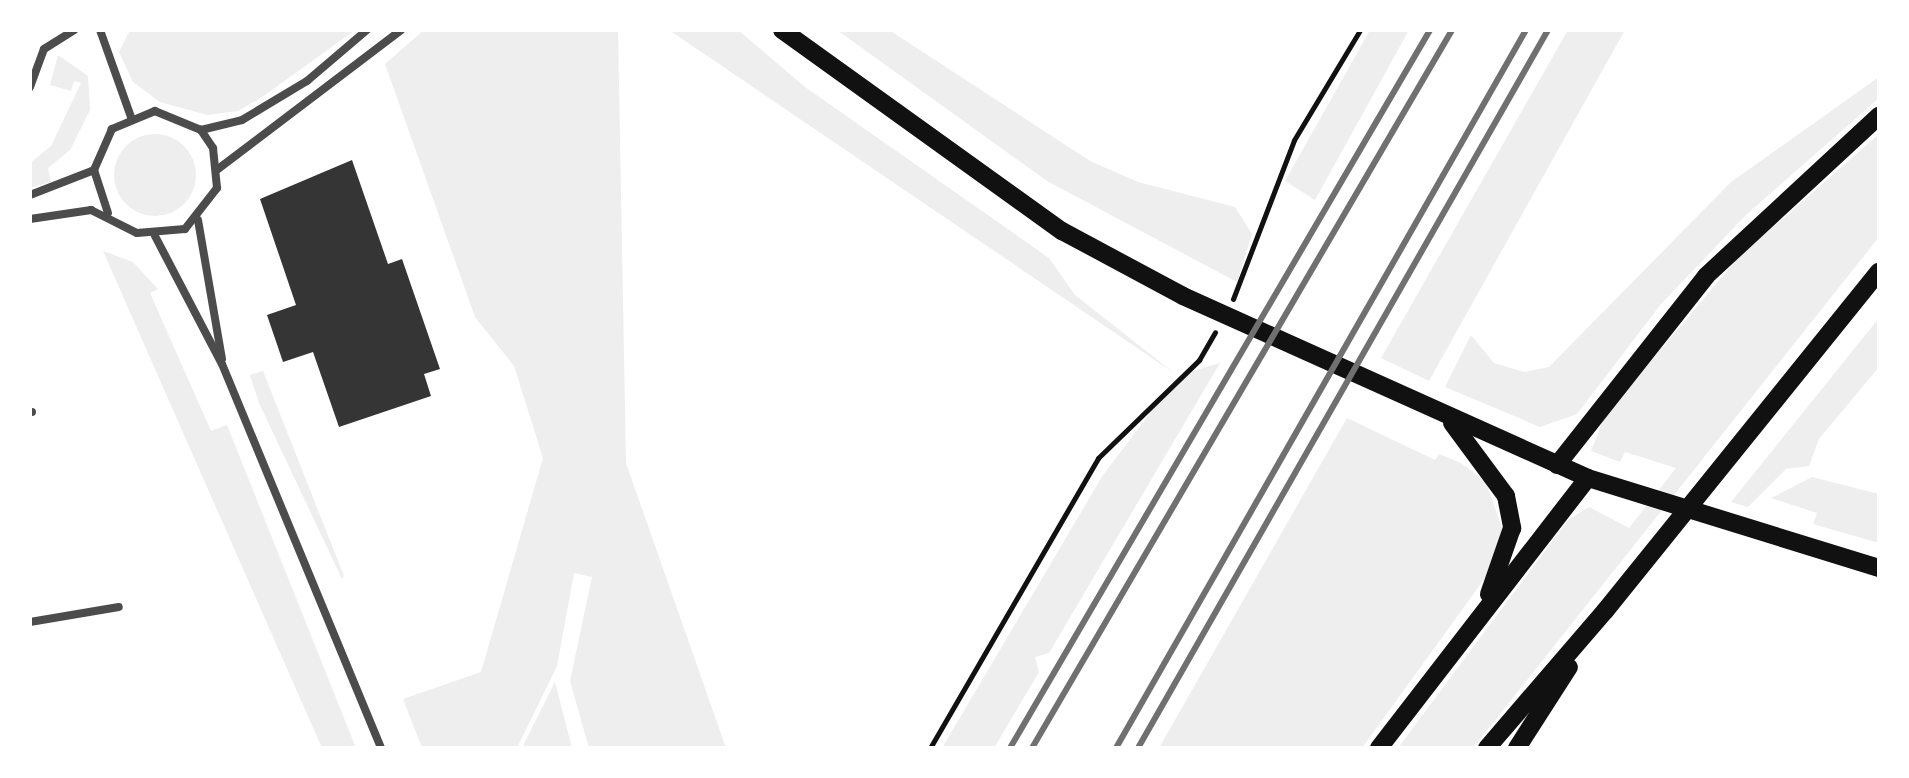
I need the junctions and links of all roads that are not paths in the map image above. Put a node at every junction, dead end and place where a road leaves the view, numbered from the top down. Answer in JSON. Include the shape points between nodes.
{"nodes":[{"id":1,"x":74,"y":30,"type":"edge"},
{"id":2,"x":100,"y":30,"type":"edge"},
{"id":3,"x":367,"y":30,"type":"edge"},
{"id":4,"x":401,"y":30,"type":"edge"},
{"id":5,"x":782,"y":30,"type":"edge"},
{"id":6,"x":30,"y":87,"type":"edge"},
{"id":7,"x":1879,"y":116,"type":"edge"},
{"id":8,"x":131,"y":117,"type":"junction"},
{"id":9,"x":201,"y":130,"type":"junction"},
{"id":10,"x":218,"y":169,"type":"junction"},
{"id":11,"x":94,"y":170,"type":"junction"},
{"id":12,"x":30,"y":195,"type":"edge"},
{"id":13,"x":108,"y":213,"type":"junction"},
{"id":14,"x":30,"y":219,"type":"edge"},
{"id":15,"x":198,"y":220,"type":"junction"},
{"id":16,"x":155,"y":236,"type":"junction"},
{"id":17,"x":1879,"y":272,"type":"edge"},
{"id":18,"x":222,"y":364,"type":"junction"},
{"id":19,"x":1452,"y":423,"type":"junction"},
{"id":20,"x":1557,"y":465,"type":"junction"},
{"id":21,"x":1588,"y":478,"type":"junction"},
{"id":22,"x":1879,"y":568,"type":"edge"},
{"id":23,"x":119,"y":607,"type":"dead end"},
{"id":24,"x":1481,"y":611,"type":"junction"},
{"id":25,"x":1605,"y":611,"type":"junction"},
{"id":26,"x":30,"y":622,"type":"edge"},
{"id":27,"x":381,"y":748,"type":"edge"},
{"id":28,"x":1379,"y":748,"type":"edge"},
{"id":29,"x":1487,"y":748,"type":"edge"},
{"id":30,"x":1517,"y":748,"type":"edge"}],
"edges":[{"from":1,"to":6,"type":"street","via":[[44,49]]},
{"from":2,"to":8,"type":"street"},
{"from":3,"to":9,"type":"street","via":[[307,81],[242,120]]},
{"from":4,"to":10,"type":"street"},
{"from":5,"to":19,"type":"main road","via":[[1062,231],[1183,296]]},
{"from":7,"to":20,"type":"main road","via":[[1706,276]]},
{"from":8,"to":9,"type":"street","via":[[180,116]]},
{"from":8,"to":11,"type":"street","via":[[99,148]]},
{"from":9,"to":10,"type":"street"},
{"from":10,"to":15,"type":"street","via":[[217,188]]},
{"from":11,"to":12,"type":"street"},
{"from":11,"to":13,"type":"street"},
{"from":13,"to":14,"type":"street"},
{"from":13,"to":16,"type":"street"},
{"from":15,"to":16,"type":"street"},
{"from":15,"to":18,"type":"street"},
{"from":16,"to":18,"type":"street"},
{"from":17,"to":25,"type":"main road"},
{"from":18,"to":27,"type":"street"},
{"from":19,"to":20,"type":"main road"},
{"from":19,"to":24,"type":"main road","via":[[1506,496],[1512,528]]},
{"from":20,"to":21,"type":"main road"},
{"from":21,"to":22,"type":"main road","via":[[1788,545]]},
{"from":21,"to":24,"type":"main road"},
{"from":23,"to":26,"type":"street"},
{"from":24,"to":28,"type":"main road"},
{"from":25,"to":29,"type":"main road"},
{"from":25,"to":30,"type":"main road"}]}
